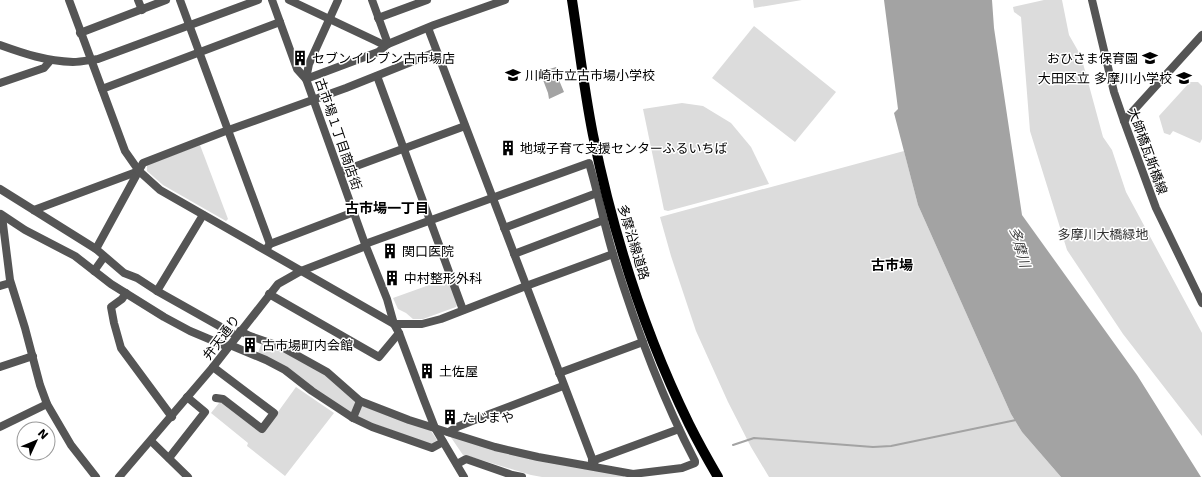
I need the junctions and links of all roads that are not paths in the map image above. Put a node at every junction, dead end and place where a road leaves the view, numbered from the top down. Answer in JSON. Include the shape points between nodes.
{"nodes":[{"id":1,"x":69,"y":0,"type":"edge"},
{"id":2,"x":138,"y":0,"type":"edge"},
{"id":3,"x":166,"y":0,"type":"edge"},
{"id":4,"x":180,"y":0,"type":"edge"},
{"id":5,"x":258,"y":0,"type":"edge"},
{"id":6,"x":272,"y":0,"type":"edge"},
{"id":7,"x":289,"y":0,"type":"edge"},
{"id":8,"x":338,"y":0,"type":"edge"},
{"id":9,"x":372,"y":0,"type":"edge"},
{"id":10,"x":427,"y":0,"type":"edge"},
{"id":11,"x":505,"y":0,"type":"edge"},
{"id":12,"x":572,"y":0,"type":"edge"},
{"id":13,"x":1092,"y":0,"type":"edge"},
{"id":14,"x":142,"y":10,"type":"junction"},
{"id":15,"x":378,"y":18,"type":"junction"},
{"id":16,"x":329,"y":20,"type":"junction"},
{"id":17,"x":280,"y":22,"type":"junction"},
{"id":18,"x":189,"y":26,"type":"junction"},
{"id":19,"x":428,"y":28,"type":"junction"},
{"id":20,"x":80,"y":33,"type":"junction"},
{"id":21,"x":1202,"y":34,"type":"edge"},
{"id":22,"x":388,"y":44,"type":"junction"},
{"id":23,"x":0,"y":45,"type":"edge"},
{"id":24,"x":198,"y":52,"type":"junction"},
{"id":25,"x":436,"y":52,"type":"junction"},
{"id":26,"x":50,"y":60,"type":"junction"},
{"id":27,"x":90,"y":60,"type":"junction"},
{"id":28,"x":377,"y":76,"type":"junction"},
{"id":29,"x":306,"y":79,"type":"junction"},
{"id":30,"x":0,"y":83,"type":"edge"},
{"id":31,"x":102,"y":89,"type":"junction"},
{"id":32,"x":314,"y":100,"type":"junction"},
{"id":33,"x":1124,"y":121,"type":"junction"},
{"id":34,"x":465,"y":126,"type":"junction"},
{"id":35,"x":228,"y":130,"type":"junction"},
{"id":36,"x":404,"y":149,"type":"junction"},
{"id":37,"x":139,"y":171,"type":"junction"},
{"id":38,"x":340,"y":172,"type":"junction"},
{"id":39,"x":0,"y":189,"type":"edge"},
{"id":40,"x":597,"y":193,"type":"junction"},
{"id":41,"x":492,"y":198,"type":"junction"},
{"id":42,"x":34,"y":210,"type":"junction"},
{"id":43,"x":354,"y":212,"type":"junction"},
{"id":44,"x":1,"y":214,"type":"edge"},
{"id":45,"x":202,"y":215,"type":"junction"},
{"id":46,"x":604,"y":220,"type":"junction"},
{"id":47,"x":430,"y":221,"type":"junction"},
{"id":48,"x":504,"y":228,"type":"junction"},
{"id":49,"x":366,"y":245,"type":"junction"},
{"id":50,"x":268,"y":247,"type":"junction"},
{"id":51,"x":96,"y":249,"type":"junction"},
{"id":52,"x":514,"y":254,"type":"junction"},
{"id":53,"x":613,"y":254,"type":"junction"},
{"id":54,"x":104,"y":257,"type":"junction"},
{"id":55,"x":94,"y":271,"type":"junction"},
{"id":56,"x":301,"y":271,"type":"junction"},
{"id":57,"x":10,"y":283,"type":"junction"},
{"id":58,"x":0,"y":286,"type":"edge"},
{"id":59,"x":526,"y":286,"type":"junction"},
{"id":60,"x":157,"y":291,"type":"junction"},
{"id":61,"x":126,"y":293,"type":"junction"},
{"id":62,"x":269,"y":294,"type":"junction"},
{"id":63,"x":1202,"y":303,"type":"edge"},
{"id":64,"x":463,"y":310,"type":"junction"},
{"id":65,"x":394,"y":324,"type":"junction"},
{"id":66,"x":399,"y":333,"type":"junction"},
{"id":67,"x":238,"y":334,"type":"junction"},
{"id":68,"x":643,"y":342,"type":"junction"},
{"id":69,"x":229,"y":346,"type":"junction"},
{"id":70,"x":33,"y":356,"type":"junction"},
{"id":71,"x":0,"y":367,"type":"edge"},
{"id":72,"x":213,"y":367,"type":"junction"},
{"id":73,"x":559,"y":373,"type":"junction"},
{"id":74,"x":564,"y":386,"type":"junction"},
{"id":75,"x":187,"y":397,"type":"junction"},
{"id":76,"x":216,"y":398,"type":"dead end"},
{"id":77,"x":360,"y":401,"type":"junction"},
{"id":78,"x":47,"y":404,"type":"junction"},
{"id":79,"x":172,"y":417,"type":"junction"},
{"id":80,"x":353,"y":418,"type":"junction"},
{"id":81,"x":0,"y":427,"type":"edge"},
{"id":82,"x":435,"y":428,"type":"junction"},
{"id":83,"x":679,"y":429,"type":"junction"},
{"id":84,"x":449,"y":432,"type":"junction"},
{"id":85,"x":151,"y":441,"type":"junction"},
{"id":86,"x":443,"y":442,"type":"junction"},
{"id":87,"x":168,"y":458,"type":"junction"},
{"id":88,"x":594,"y":463,"type":"junction"},
{"id":89,"x":456,"y":464,"type":"junction"},
{"id":90,"x":96,"y":477,"type":"edge"},
{"id":91,"x":119,"y":477,"type":"edge"},
{"id":92,"x":188,"y":477,"type":"edge"},
{"id":93,"x":464,"y":477,"type":"edge"},
{"id":94,"x":522,"y":477,"type":"edge"},
{"id":95,"x":718,"y":477,"type":"edge"}],
"edges":[{"from":1,"to":20,"type":"street"},
{"from":2,"to":14,"type":"street"},
{"from":3,"to":14,"type":"street"},
{"from":4,"to":18,"type":"street"},
{"from":5,"to":18,"type":"street"},
{"from":6,"to":17,"type":"street"},
{"from":7,"to":16,"type":"street"},
{"from":8,"to":16,"type":"street","name":"古市場１丁目商店街"},
{"from":9,"to":15,"type":"street"},
{"from":10,"to":15,"type":"street"},
{"from":11,"to":19,"type":"street"},
{"from":12,"to":95,"type":"main road","name":"多摩沿線道路","via":[[592,134],[621,251],[676,395],[689,425]]},
{"from":13,"to":33,"type":"street","name":"大師橋瓦斯橋線","via":[[1114,92]]},
{"from":14,"to":20,"type":"street"},
{"from":15,"to":22,"type":"street"},
{"from":16,"to":22,"type":"street","via":[[382,44]]},
{"from":16,"to":29,"type":"street","name":"古市場１丁目商店街","via":[[309,64]]},
{"from":17,"to":24,"type":"street"},
{"from":17,"to":29,"type":"street","via":[[297,69]]},
{"from":18,"to":24,"type":"street"},
{"from":18,"to":27,"type":"street"},
{"from":19,"to":22,"type":"street"},
{"from":19,"to":25,"type":"street"},
{"from":20,"to":27,"type":"street"},
{"from":21,"to":33,"type":"street"},
{"from":22,"to":29,"type":"street","via":[[378,52]]},
{"from":23,"to":26,"type":"street"},
{"from":24,"to":31,"type":"street"},
{"from":24,"to":35,"type":"street"},
{"from":25,"to":28,"type":"street"},
{"from":25,"to":34,"type":"street"},
{"from":26,"to":27,"type":"street"},
{"from":26,"to":30,"type":"street","via":[[44,68]]},
{"from":27,"to":31,"type":"street"},
{"from":28,"to":32,"type":"street"},
{"from":28,"to":36,"type":"street"},
{"from":29,"to":32,"type":"street","name":"古市場１丁目商店街"},
{"from":31,"to":37,"type":"street","via":[[125,151]]},
{"from":32,"to":35,"type":"street"},
{"from":32,"to":38,"type":"street","name":"古市場１丁目商店街"},
{"from":33,"to":63,"type":"street","name":"大師橋瓦斯橋線","via":[[1156,208]]},
{"from":34,"to":36,"type":"street"},
{"from":34,"to":41,"type":"street"},
{"from":35,"to":37,"type":"street","via":[[143,163]]},
{"from":35,"to":50,"type":"street"},
{"from":36,"to":38,"type":"street"},
{"from":36,"to":47,"type":"street"},
{"from":37,"to":42,"type":"street"},
{"from":37,"to":45,"type":"street","via":[[160,190]]},
{"from":37,"to":51,"type":"street"},
{"from":38,"to":43,"type":"street","name":"古市場１丁目商店街"},
{"from":39,"to":42,"type":"street"},
{"from":40,"to":41,"type":"street","name":"弁天通り","via":[[589,163]]},
{"from":40,"to":46,"type":"street"},
{"from":40,"to":48,"type":"street"},
{"from":41,"to":47,"type":"street","name":"弁天通り"},
{"from":41,"to":48,"type":"street"},
{"from":42,"to":51,"type":"street"},
{"from":43,"to":49,"type":"street","name":"古市場１丁目商店街"},
{"from":43,"to":50,"type":"street"},
{"from":44,"to":55,"type":"street","via":[[37,237],[75,256]]},
{"from":44,"to":57,"type":"street"},
{"from":45,"to":50,"type":"street"},
{"from":45,"to":60,"type":"street"},
{"from":46,"to":52,"type":"street"},
{"from":46,"to":53,"type":"street"},
{"from":47,"to":49,"type":"street","name":"弁天通り"},
{"from":47,"to":64,"type":"street"},
{"from":48,"to":52,"type":"street"},
{"from":49,"to":56,"type":"street","name":"弁天通り"},
{"from":49,"to":65,"type":"street","name":"古市場１丁目商店街","via":[[387,298]]},
{"from":50,"to":56,"type":"street"},
{"from":51,"to":54,"type":"street"},
{"from":52,"to":59,"type":"street"},
{"from":53,"to":59,"type":"street"},
{"from":53,"to":68,"type":"street"},
{"from":54,"to":55,"type":"street"},
{"from":54,"to":60,"type":"street","via":[[124,273]]},
{"from":55,"to":61,"type":"street"},
{"from":56,"to":62,"type":"street","name":"弁天通り","via":[[278,284]]},
{"from":56,"to":65,"type":"street"},
{"from":57,"to":58,"type":"street"},
{"from":57,"to":70,"type":"street"},
{"from":59,"to":64,"type":"street"},
{"from":59,"to":73,"type":"street"},
{"from":60,"to":67,"type":"street"},
{"from":61,"to":69,"type":"street","via":[[190,331]]},
{"from":61,"to":79,"type":"street","via":[[111,307],[121,348]]},
{"from":62,"to":66,"type":"street","via":[[379,357]]},
{"from":62,"to":67,"type":"street","name":"弁天通り"},
{"from":64,"to":65,"type":"street","via":[[422,324]]},
{"from":65,"to":66,"type":"street","name":"古市場１丁目商店街"},
{"from":66,"to":82,"type":"street","name":"古市場１丁目商店街"},
{"from":67,"to":69,"type":"street","name":"弁天通り"},
{"from":67,"to":77,"type":"street","via":[[282,347],[327,372]]},
{"from":68,"to":73,"type":"street"},
{"from":68,"to":83,"type":"street"},
{"from":69,"to":72,"type":"street","name":"弁天通り"},
{"from":69,"to":80,"type":"street","via":[[285,370],[312,392]]},
{"from":70,"to":71,"type":"street"},
{"from":70,"to":78,"type":"street"},
{"from":72,"to":75,"type":"street","name":"弁天通り"},
{"from":72,"to":76,"type":"street","via":[[274,412],[262,429],[223,399]]},
{"from":73,"to":74,"type":"street"},
{"from":74,"to":84,"type":"street"},
{"from":74,"to":88,"type":"street"},
{"from":75,"to":79,"type":"street","name":"弁天通り"},
{"from":75,"to":87,"type":"street","via":[[205,412]]},
{"from":77,"to":80,"type":"street"},
{"from":77,"to":82,"type":"street"},
{"from":78,"to":81,"type":"street"},
{"from":78,"to":90,"type":"street","via":[[71,445]]},
{"from":79,"to":85,"type":"street","name":"弁天通り"},
{"from":80,"to":86,"type":"street","via":[[432,448]]},
{"from":82,"to":84,"type":"street"},
{"from":82,"to":86,"type":"street","name":"古市場１丁目商店街"},
{"from":83,"to":88,"type":"street"},
{"from":83,"to":88,"type":"street","via":[[695,461],[691,466],[633,474],[622,473]]},
{"from":84,"to":88,"type":"street","via":[[538,457]]},
{"from":85,"to":87,"type":"street"},
{"from":85,"to":91,"type":"street","name":"弁天通り"},
{"from":86,"to":89,"type":"street","name":"古市場１丁目商店街"},
{"from":87,"to":92,"type":"street"},
{"from":89,"to":93,"type":"street","name":"古市場１丁目商店街"},
{"from":89,"to":94,"type":"street","via":[[466,459]]}]}
